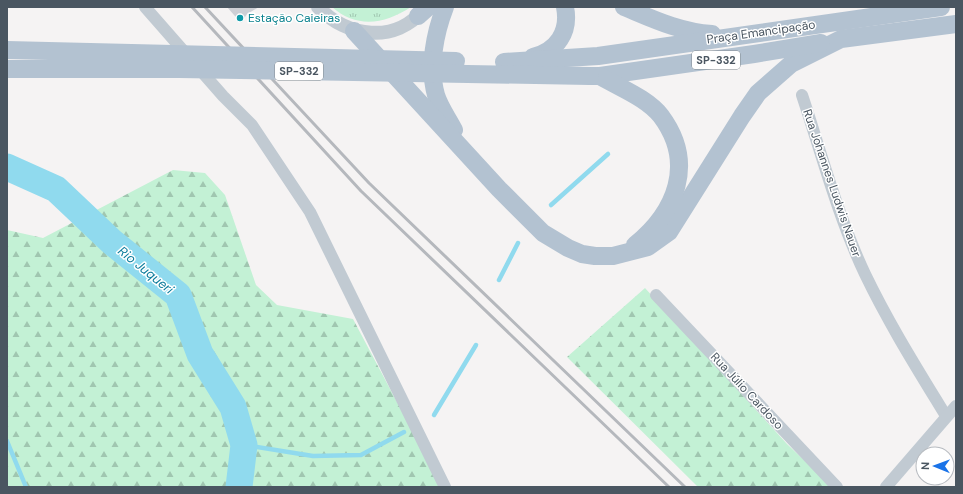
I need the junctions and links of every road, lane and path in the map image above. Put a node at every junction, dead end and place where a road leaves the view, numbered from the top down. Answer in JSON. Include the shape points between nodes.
{"nodes":[{"id":1,"x":145,"y":7,"type":"edge"},
{"id":2,"x":318,"y":7,"type":"edge"},
{"id":3,"x":565,"y":7,"type":"edge"},
{"id":4,"x":624,"y":7,"type":"edge"},
{"id":5,"x":941,"y":7,"type":"edge"},
{"id":6,"x":433,"y":10,"type":"edge"},
{"id":7,"x":956,"y":24,"type":"edge"},
{"id":8,"x":354,"y":31,"type":"junction"},
{"id":9,"x":740,"y":36,"type":"junction"},
{"id":10,"x":841,"y":39,"type":"junction"},
{"id":11,"x":7,"y":50,"type":"edge"},
{"id":12,"x":504,"y":62,"type":"junction"},
{"id":13,"x":7,"y":69,"type":"edge"},
{"id":14,"x":595,"y":76,"type":"junction"},
{"id":15,"x":802,"y":95,"type":"dead end"},
{"id":16,"x":465,"y":153,"type":"junction"},
{"id":17,"x":626,"y":253,"type":"junction"},
{"id":18,"x":656,"y":295,"type":"dead end"},
{"id":19,"x":956,"y":406,"type":"edge"},
{"id":20,"x":946,"y":416,"type":"junction"},
{"id":21,"x":445,"y":487,"type":"edge"},
{"id":22,"x":837,"y":487,"type":"edge"},
{"id":23,"x":886,"y":487,"type":"edge"}],
"edges":[{"from":1,"to":21,"type":"street","via":[[252,124],[310,212]]},
{"from":2,"to":8,"type":"street","via":[[334,22]]},
{"from":3,"to":12,"type":"main road","via":[[566,21],[553,49],[545,54]]},
{"from":4,"to":9,"type":"main road","via":[[676,28],[698,33]]},
{"from":5,"to":9,"type":"main road","name":"Praça Emancipação","number":"SP-332"},
{"from":6,"to":8,"type":"street","via":[[399,28],[376,33]]},
{"from":6,"to":16,"type":"main road","via":[[436,94]]},
{"from":7,"to":10,"type":"main road","number":"SP-332"},
{"from":8,"to":16,"type":"main road"},
{"from":9,"to":12,"type":"main road","name":"Praça Emancipação","number":"SP-332","via":[[579,58]]},
{"from":10,"to":14,"type":"main road","name":"Praça Emancipação","number":"SP-332"},
{"from":10,"to":17,"type":"main road","via":[[791,64],[758,93],[669,232],[648,247]]},
{"from":11,"to":12,"type":"main road","number":"SP-332","bridge":true},
{"from":13,"to":14,"type":"main road","number":"SP-332","bridge":true,"via":[[179,69]]},
{"from":14,"to":17,"type":"main road","via":[[646,102],[661,116],[673,137],[678,154],[679,173],[674,195],[665,214],[650,233]]},
{"from":15,"to":20,"type":"street","name":"Rua Johannes Ludwis Nauer","via":[[844,224],[865,273],[889,320]]},
{"from":16,"to":17,"type":"main road","via":[[543,233],[554,241],[582,254],[613,256]]},
{"from":18,"to":22,"type":"street","name":"Rua Júlio Cardoso"},
{"from":19,"to":20,"type":"street"},
{"from":20,"to":23,"type":"street"}]}
